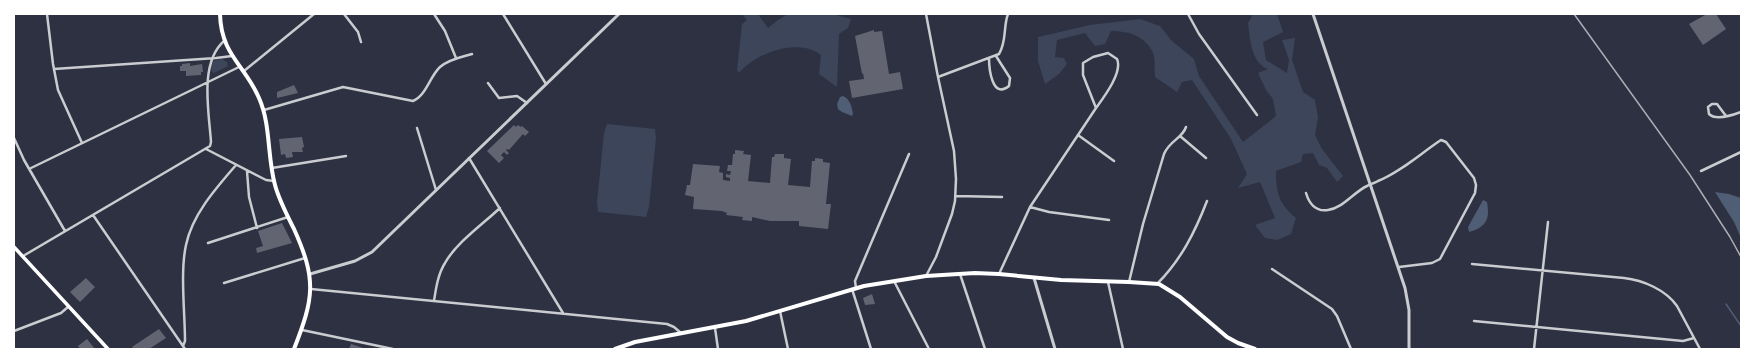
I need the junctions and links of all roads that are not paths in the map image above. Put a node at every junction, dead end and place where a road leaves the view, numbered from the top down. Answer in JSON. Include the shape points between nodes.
{"nodes":[{"id":1,"x":47,"y":14,"type":"edge"},
{"id":2,"x":220,"y":14,"type":"edge"},
{"id":3,"x":314,"y":14,"type":"edge"},
{"id":4,"x":344,"y":14,"type":"edge"},
{"id":5,"x":434,"y":14,"type":"edge"},
{"id":6,"x":503,"y":14,"type":"edge"},
{"id":7,"x":620,"y":14,"type":"edge"},
{"id":8,"x":926,"y":14,"type":"edge"},
{"id":9,"x":1008,"y":14,"type":"edge"},
{"id":10,"x":1188,"y":14,"type":"edge"},
{"id":11,"x":1313,"y":14,"type":"edge"},
{"id":12,"x":224,"y":41,"type":"junction"},
{"id":13,"x":361,"y":42,"type":"dead end"},
{"id":14,"x":472,"y":54,"type":"dead end"},
{"id":15,"x":232,"y":56,"type":"junction"},
{"id":16,"x":996,"y":56,"type":"junction"},
{"id":17,"x":212,"y":58,"type":"junction"},
{"id":18,"x":456,"y":58,"type":"junction"},
{"id":19,"x":989,"y":58,"type":"junction"},
{"id":20,"x":239,"y":67,"type":"junction"},
{"id":21,"x":54,"y":69,"type":"junction"},
{"id":22,"x":243,"y":71,"type":"junction"},
{"id":23,"x":938,"y":78,"type":"junction"},
{"id":24,"x":208,"y":82,"type":"junction"},
{"id":25,"x":488,"y":84,"type":"dead end"},
{"id":26,"x":546,"y":84,"type":"junction"},
{"id":27,"x":527,"y":103,"type":"junction"},
{"id":28,"x":1096,"y":108,"type":"junction"},
{"id":29,"x":264,"y":110,"type":"junction"},
{"id":30,"x":1741,"y":112,"type":"edge"},
{"id":31,"x":1257,"y":115,"type":"dead end"},
{"id":32,"x":1726,"y":116,"type":"junction"},
{"id":33,"x":1186,"y":127,"type":"dead end"},
{"id":34,"x":417,"y":128,"type":"dead end"},
{"id":35,"x":1078,"y":135,"type":"junction"},
{"id":36,"x":1180,"y":136,"type":"junction"},
{"id":37,"x":14,"y":138,"type":"edge"},
{"id":38,"x":82,"y":143,"type":"junction"},
{"id":39,"x":206,"y":149,"type":"junction"},
{"id":40,"x":1741,"y":152,"type":"edge"},
{"id":41,"x":909,"y":154,"type":"dead end"},
{"id":42,"x":346,"y":156,"type":"dead end"},
{"id":43,"x":469,"y":158,"type":"junction"},
{"id":44,"x":1206,"y":158,"type":"dead end"},
{"id":45,"x":1114,"y":161,"type":"dead end"},
{"id":46,"x":236,"y":165,"type":"junction"},
{"id":47,"x":272,"y":168,"type":"junction"},
{"id":48,"x":29,"y":169,"type":"junction"},
{"id":49,"x":1701,"y":170,"type":"dead end"},
{"id":50,"x":247,"y":171,"type":"junction"},
{"id":51,"x":274,"y":181,"type":"junction"},
{"id":52,"x":1370,"y":185,"type":"junction"},
{"id":53,"x":436,"y":190,"type":"junction"},
{"id":54,"x":1306,"y":193,"type":"dead end"},
{"id":55,"x":956,"y":196,"type":"junction"},
{"id":56,"x":1002,"y":197,"type":"dead end"},
{"id":57,"x":1207,"y":201,"type":"dead end"},
{"id":58,"x":1030,"y":207,"type":"junction"},
{"id":59,"x":500,"y":208,"type":"junction"},
{"id":60,"x":93,"y":215,"type":"junction"},
{"id":61,"x":288,"y":217,"type":"junction"},
{"id":62,"x":1110,"y":220,"type":"dead end"},
{"id":63,"x":1548,"y":222,"type":"dead end"},
{"id":64,"x":257,"y":228,"type":"junction"},
{"id":65,"x":65,"y":231,"type":"junction"},
{"id":66,"x":208,"y":243,"type":"dead end"},
{"id":67,"x":14,"y":246,"type":"edge"},
{"id":68,"x":23,"y":256,"type":"junction"},
{"id":69,"x":305,"y":258,"type":"junction"},
{"id":70,"x":1472,"y":264,"type":"dead end"},
{"id":71,"x":1399,"y":267,"type":"junction"},
{"id":72,"x":1272,"y":269,"type":"dead end"},
{"id":73,"x":1541,"y":270,"type":"junction"},
{"id":74,"x":310,"y":274,"type":"junction"},
{"id":75,"x":960,"y":274,"type":"junction"},
{"id":76,"x":999,"y":274,"type":"junction"},
{"id":77,"x":926,"y":276,"type":"junction"},
{"id":78,"x":1034,"y":278,"type":"junction"},
{"id":79,"x":894,"y":281,"type":"junction"},
{"id":80,"x":1108,"y":282,"type":"junction"},
{"id":81,"x":1129,"y":282,"type":"junction"},
{"id":82,"x":224,"y":283,"type":"dead end"},
{"id":83,"x":1157,"y":284,"type":"junction"},
{"id":84,"x":854,"y":289,"type":"junction"},
{"id":85,"x":311,"y":290,"type":"junction"},
{"id":86,"x":434,"y":302,"type":"junction"},
{"id":87,"x":68,"y":307,"type":"junction"},
{"id":88,"x":780,"y":311,"type":"junction"},
{"id":89,"x":564,"y":314,"type":"junction"},
{"id":90,"x":1474,"y":321,"type":"dead end"},
{"id":91,"x":1536,"y":327,"type":"junction"},
{"id":92,"x":715,"y":328,"type":"junction"},
{"id":93,"x":302,"y":330,"type":"junction"},
{"id":94,"x":14,"y":331,"type":"edge"},
{"id":95,"x":681,"y":333,"type":"junction"},
{"id":96,"x":1694,"y":338,"type":"junction"},
{"id":97,"x":184,"y":348,"type":"edge"},
{"id":98,"x":108,"y":349,"type":"edge"},
{"id":99,"x":294,"y":349,"type":"edge"},
{"id":100,"x":393,"y":349,"type":"edge"},
{"id":101,"x":615,"y":349,"type":"edge"},
{"id":102,"x":718,"y":349,"type":"edge"},
{"id":103,"x":788,"y":349,"type":"edge"},
{"id":104,"x":871,"y":349,"type":"edge"},
{"id":105,"x":929,"y":349,"type":"edge"},
{"id":106,"x":986,"y":349,"type":"edge"},
{"id":107,"x":1055,"y":349,"type":"edge"},
{"id":108,"x":1123,"y":349,"type":"edge"},
{"id":109,"x":1255,"y":349,"type":"edge"},
{"id":110,"x":1351,"y":349,"type":"edge"},
{"id":111,"x":1409,"y":349,"type":"edge"},
{"id":112,"x":1534,"y":349,"type":"edge"},
{"id":113,"x":1700,"y":349,"type":"edge"}],
"edges":[{"from":1,"to":21,"type":"street"},
{"from":2,"to":12,"type":"main road"},
{"from":3,"to":22,"type":"street"},
{"from":4,"to":13,"type":"street","via":[[358,32]]},
{"from":5,"to":18,"type":"street","via":[[445,31]]},
{"from":6,"to":26,"type":"street"},
{"from":7,"to":26,"type":"street"},
{"from":8,"to":23,"type":"street"},
{"from":9,"to":16,"type":"street","via":[[1004,44]]},
{"from":10,"to":31,"type":"street","via":[[1198,34]]},
{"from":11,"to":52,"type":"street"},
{"from":12,"to":15,"type":"main road"},
{"from":12,"to":17,"type":"street"},
{"from":14,"to":18,"type":"street"},
{"from":15,"to":17,"type":"street"},
{"from":15,"to":20,"type":"main road"},
{"from":16,"to":19,"type":"street"},
{"from":16,"to":19,"type":"street","via":[[1010,78],[1009,86],[1004,90],[993,84]]},
{"from":17,"to":21,"type":"street"},
{"from":17,"to":24,"type":"street"},
{"from":18,"to":29,"type":"street","via":[[439,68],[419,97],[413,101],[343,87]]},
{"from":19,"to":23,"type":"street"},
{"from":20,"to":22,"type":"main road"},
{"from":20,"to":24,"type":"street"},
{"from":21,"to":38,"type":"street","via":[[62,100]]},
{"from":22,"to":29,"type":"main road"},
{"from":23,"to":55,"type":"street","via":[[955,158]]},
{"from":24,"to":38,"type":"street"},
{"from":24,"to":39,"type":"street","via":[[211,142]]},
{"from":25,"to":27,"type":"street","via":[[499,98],[516,96]]},
{"from":26,"to":27,"type":"street"},
{"from":27,"to":43,"type":"street"},
{"from":28,"to":28,"type":"street","via":[[1083,75],[1082,65],[1086,60],[1108,54],[1115,57],[1119,67],[1109,91]]},
{"from":28,"to":35,"type":"street"},
{"from":29,"to":47,"type":"main road"},
{"from":30,"to":32,"type":"street"},
{"from":32,"to":32,"type":"street","via":[[1711,116],[1708,107],[1717,104]]},
{"from":33,"to":36,"type":"street"},
{"from":34,"to":53,"type":"street"},
{"from":35,"to":45,"type":"street"},
{"from":35,"to":58,"type":"street"},
{"from":36,"to":44,"type":"street"},
{"from":36,"to":81,"type":"street","via":[[1170,143],[1164,154]]},
{"from":37,"to":48,"type":"street"},
{"from":38,"to":48,"type":"street"},
{"from":39,"to":46,"type":"street"},
{"from":39,"to":60,"type":"street"},
{"from":40,"to":49,"type":"street"},
{"from":41,"to":84,"type":"street","via":[[855,281]]},
{"from":42,"to":47,"type":"street"},
{"from":43,"to":53,"type":"street"},
{"from":43,"to":59,"type":"street"},
{"from":46,"to":50,"type":"street"},
{"from":46,"to":97,"type":"street","via":[[209,198],[188,237],[184,254]]},
{"from":47,"to":51,"type":"main road"},
{"from":48,"to":65,"type":"street"},
{"from":50,"to":51,"type":"street","via":[[266,181]]},
{"from":50,"to":64,"type":"street","via":[[249,197]]},
{"from":51,"to":61,"type":"main road"},
{"from":52,"to":54,"type":"street","via":[[1339,206],[1327,210],[1313,206]]},
{"from":52,"to":71,"type":"street"},
{"from":52,"to":71,"type":"street","via":[[1443,141],[1474,178],[1475,193],[1440,258],[1432,263]]},
{"from":53,"to":74,"type":"street","via":[[369,254],[355,261]]},
{"from":55,"to":56,"type":"street"},
{"from":55,"to":77,"type":"street","via":[[936,257]]},
{"from":57,"to":83,"type":"street","via":[[1183,252]]},
{"from":58,"to":62,"type":"street"},
{"from":58,"to":76,"type":"street"},
{"from":59,"to":86,"type":"street","via":[[448,258],[441,272]]},
{"from":59,"to":89,"type":"street"},
{"from":60,"to":65,"type":"street"},
{"from":60,"to":97,"type":"street"},
{"from":61,"to":64,"type":"street"},
{"from":61,"to":69,"type":"main road"},
{"from":63,"to":73,"type":"street"},
{"from":64,"to":66,"type":"street"},
{"from":65,"to":68,"type":"street"},
{"from":67,"to":68,"type":"main road"},
{"from":68,"to":87,"type":"main road"},
{"from":69,"to":74,"type":"main road"},
{"from":69,"to":82,"type":"street"},
{"from":70,"to":73,"type":"street"},
{"from":71,"to":111,"type":"street","via":[[1408,299]]},
{"from":72,"to":110,"type":"street","via":[[1334,311]]},
{"from":73,"to":91,"type":"street"},
{"from":73,"to":96,"type":"street","via":[[1628,278],[1659,290],[1676,304]]},
{"from":74,"to":85,"type":"main road"},
{"from":75,"to":76,"type":"main road"},
{"from":75,"to":77,"type":"main road"},
{"from":75,"to":106,"type":"street"},
{"from":76,"to":78,"type":"main road"},
{"from":77,"to":79,"type":"main road"},
{"from":78,"to":80,"type":"main road"},
{"from":78,"to":107,"type":"street"},
{"from":79,"to":84,"type":"main road"},
{"from":79,"to":105,"type":"street"},
{"from":80,"to":81,"type":"main road"},
{"from":80,"to":108,"type":"street"},
{"from":81,"to":83,"type":"main road"},
{"from":83,"to":109,"type":"main road","via":[[1180,297],[1231,340]]},
{"from":84,"to":88,"type":"main road"},
{"from":84,"to":104,"type":"street"},
{"from":85,"to":86,"type":"street"},
{"from":85,"to":93,"type":"main road"},
{"from":86,"to":89,"type":"street"},
{"from":87,"to":94,"type":"street","via":[[61,313]]},
{"from":87,"to":98,"type":"main road"},
{"from":88,"to":92,"type":"main road"},
{"from":88,"to":103,"type":"street"},
{"from":89,"to":95,"type":"street","via":[[667,324]]},
{"from":90,"to":91,"type":"street"},
{"from":91,"to":96,"type":"street","via":[[1684,341]]},
{"from":91,"to":112,"type":"street"},
{"from":92,"to":95,"type":"main road"},
{"from":92,"to":102,"type":"street"},
{"from":93,"to":99,"type":"main road"},
{"from":93,"to":100,"type":"street"},
{"from":95,"to":101,"type":"main road","via":[[635,342]]},
{"from":96,"to":113,"type":"street"}]}
